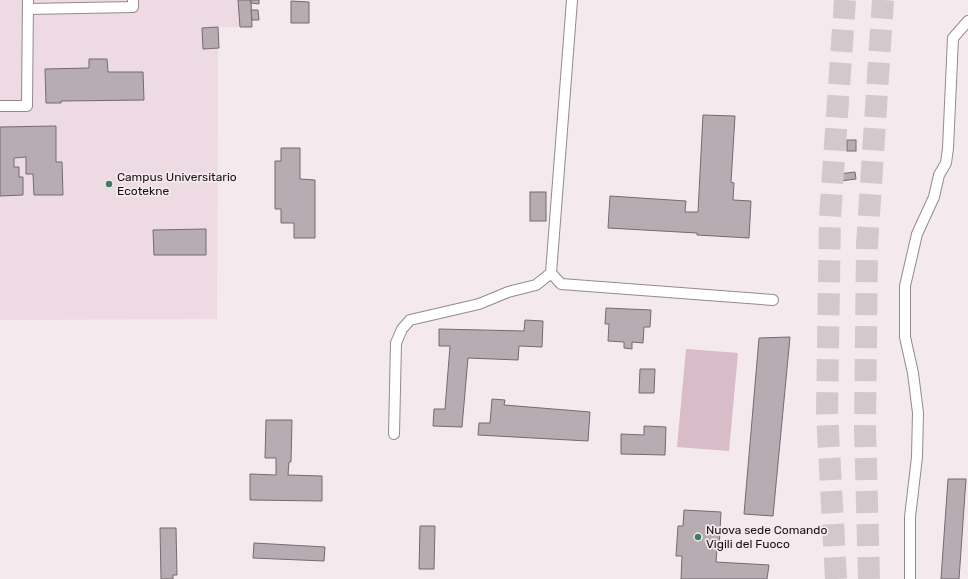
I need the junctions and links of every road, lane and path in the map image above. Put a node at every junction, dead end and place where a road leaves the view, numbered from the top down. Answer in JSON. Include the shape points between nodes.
{"nodes":[{"id":1,"x":133,"y":0,"type":"edge"},
{"id":2,"x":572,"y":0,"type":"edge"},
{"id":3,"x":28,"y":4,"type":"edge"},
{"id":4,"x":968,"y":21,"type":"edge"},
{"id":5,"x":0,"y":106,"type":"edge"},
{"id":6,"x":551,"y":273,"type":"junction"},
{"id":7,"x":772,"y":300,"type":"dead end"},
{"id":8,"x":394,"y":434,"type":"dead end"},
{"id":9,"x":910,"y":579,"type":"edge"}],
"edges":[{"from":1,"to":3,"type":"lane","via":[[133,7]]},
{"from":2,"to":6,"type":"lane"},
{"from":3,"to":5,"type":"lane","via":[[27,106]]},
{"from":4,"to":9,"type":"lane","via":[[953,38],[946,163],[917,234],[905,286],[905,337],[918,413],[917,456],[910,516]]},
{"from":6,"to":7,"type":"lane","via":[[561,284]]},
{"from":6,"to":8,"type":"lane","via":[[536,285],[508,292],[479,304],[410,320],[402,329],[396,343]]}]}
